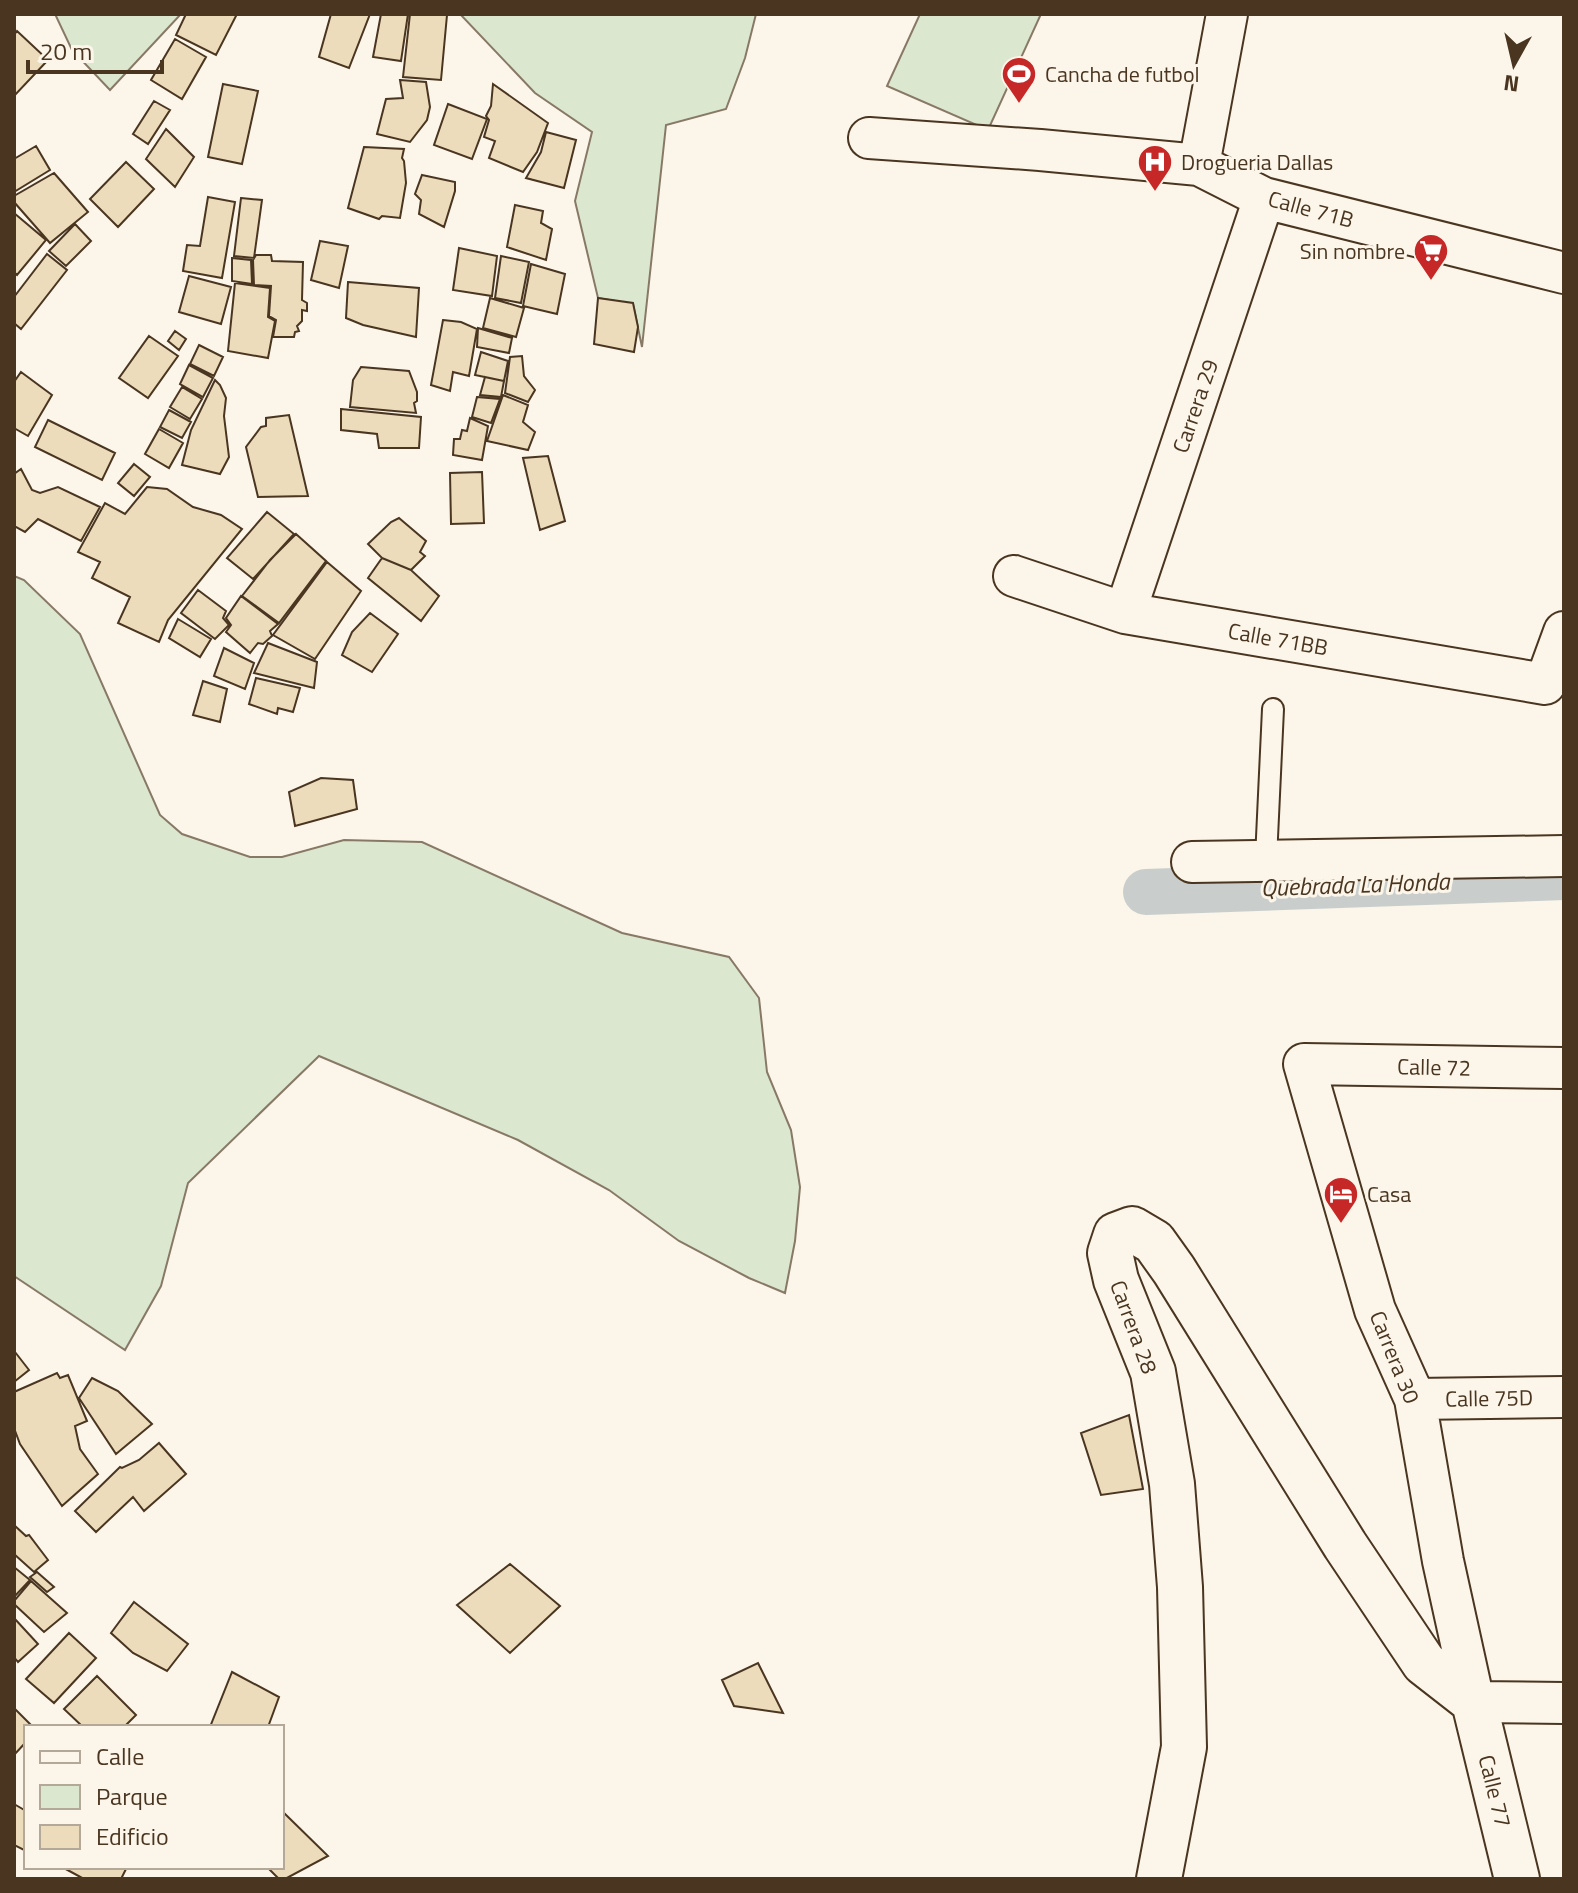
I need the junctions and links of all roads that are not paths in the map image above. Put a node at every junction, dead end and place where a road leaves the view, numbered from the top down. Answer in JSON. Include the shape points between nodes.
{"nodes":[{"id":1,"x":1227,"y":14,"type":"edge"},
{"id":2,"x":869,"y":138,"type":"dead end"},
{"id":3,"x":1199,"y":165,"type":"junction"},
{"id":4,"x":1264,"y":198,"type":"junction"},
{"id":5,"x":1564,"y":273,"type":"edge"},
{"id":6,"x":1014,"y":576,"type":"dead end"},
{"id":7,"x":1125,"y":613,"type":"junction"},
{"id":8,"x":1564,"y":634,"type":"edge"},
{"id":9,"x":1273,"y":709,"type":"dead end"},
{"id":10,"x":1564,"y":856,"type":"edge"},
{"id":11,"x":1266,"y":859,"type":"junction"},
{"id":12,"x":1192,"y":862,"type":"dead end"},
{"id":13,"x":1304,"y":1064,"type":"joint"},
{"id":14,"x":1564,"y":1068,"type":"edge"},
{"id":15,"x":1564,"y":1397,"type":"edge"},
{"id":16,"x":1415,"y":1399,"type":"junction"},
{"id":17,"x":1474,"y":1702,"type":"junction"},
{"id":18,"x":1564,"y":1703,"type":"edge"},
{"id":19,"x":1159,"y":1879,"type":"edge"},
{"id":20,"x":1517,"y":1879,"type":"edge"}],
"edges":[{"from":1,"to":3,"type":"street"},
{"from":2,"to":3,"type":"street","name":"Calle 71B"},
{"from":3,"to":4,"type":"street","name":"Calle 71B"},
{"from":4,"to":5,"type":"street","name":"Calle 71B"},
{"from":4,"to":7,"type":"street","name":"Carrera 29"},
{"from":6,"to":7,"type":"street","name":"Calle 71BB"},
{"from":7,"to":8,"type":"street","name":"Calle 71BB","via":[[1545,684]]},
{"from":9,"to":11,"type":"lane"},
{"from":10,"to":11,"type":"street"},
{"from":11,"to":12,"type":"street"},
{"from":13,"to":14,"type":"street","name":"Calle 72"},
{"from":13,"to":16,"type":"street","name":"Carrera 30","via":[[1375,1310]]},
{"from":15,"to":16,"type":"street","name":"Calle 75D"},
{"from":16,"to":17,"type":"street","name":"Carrera 30"},
{"from":17,"to":18,"type":"street"},
{"from":17,"to":19,"type":"street","name":"Carrera 28","via":[[1424,1663],[1154,1242],[1132,1229],[1116,1235],[1110,1253],[1116,1280],[1153,1372],[1172,1484],[1180,1587],[1184,1747]]},
{"from":17,"to":20,"type":"street","name":"Calle 77"}]}
